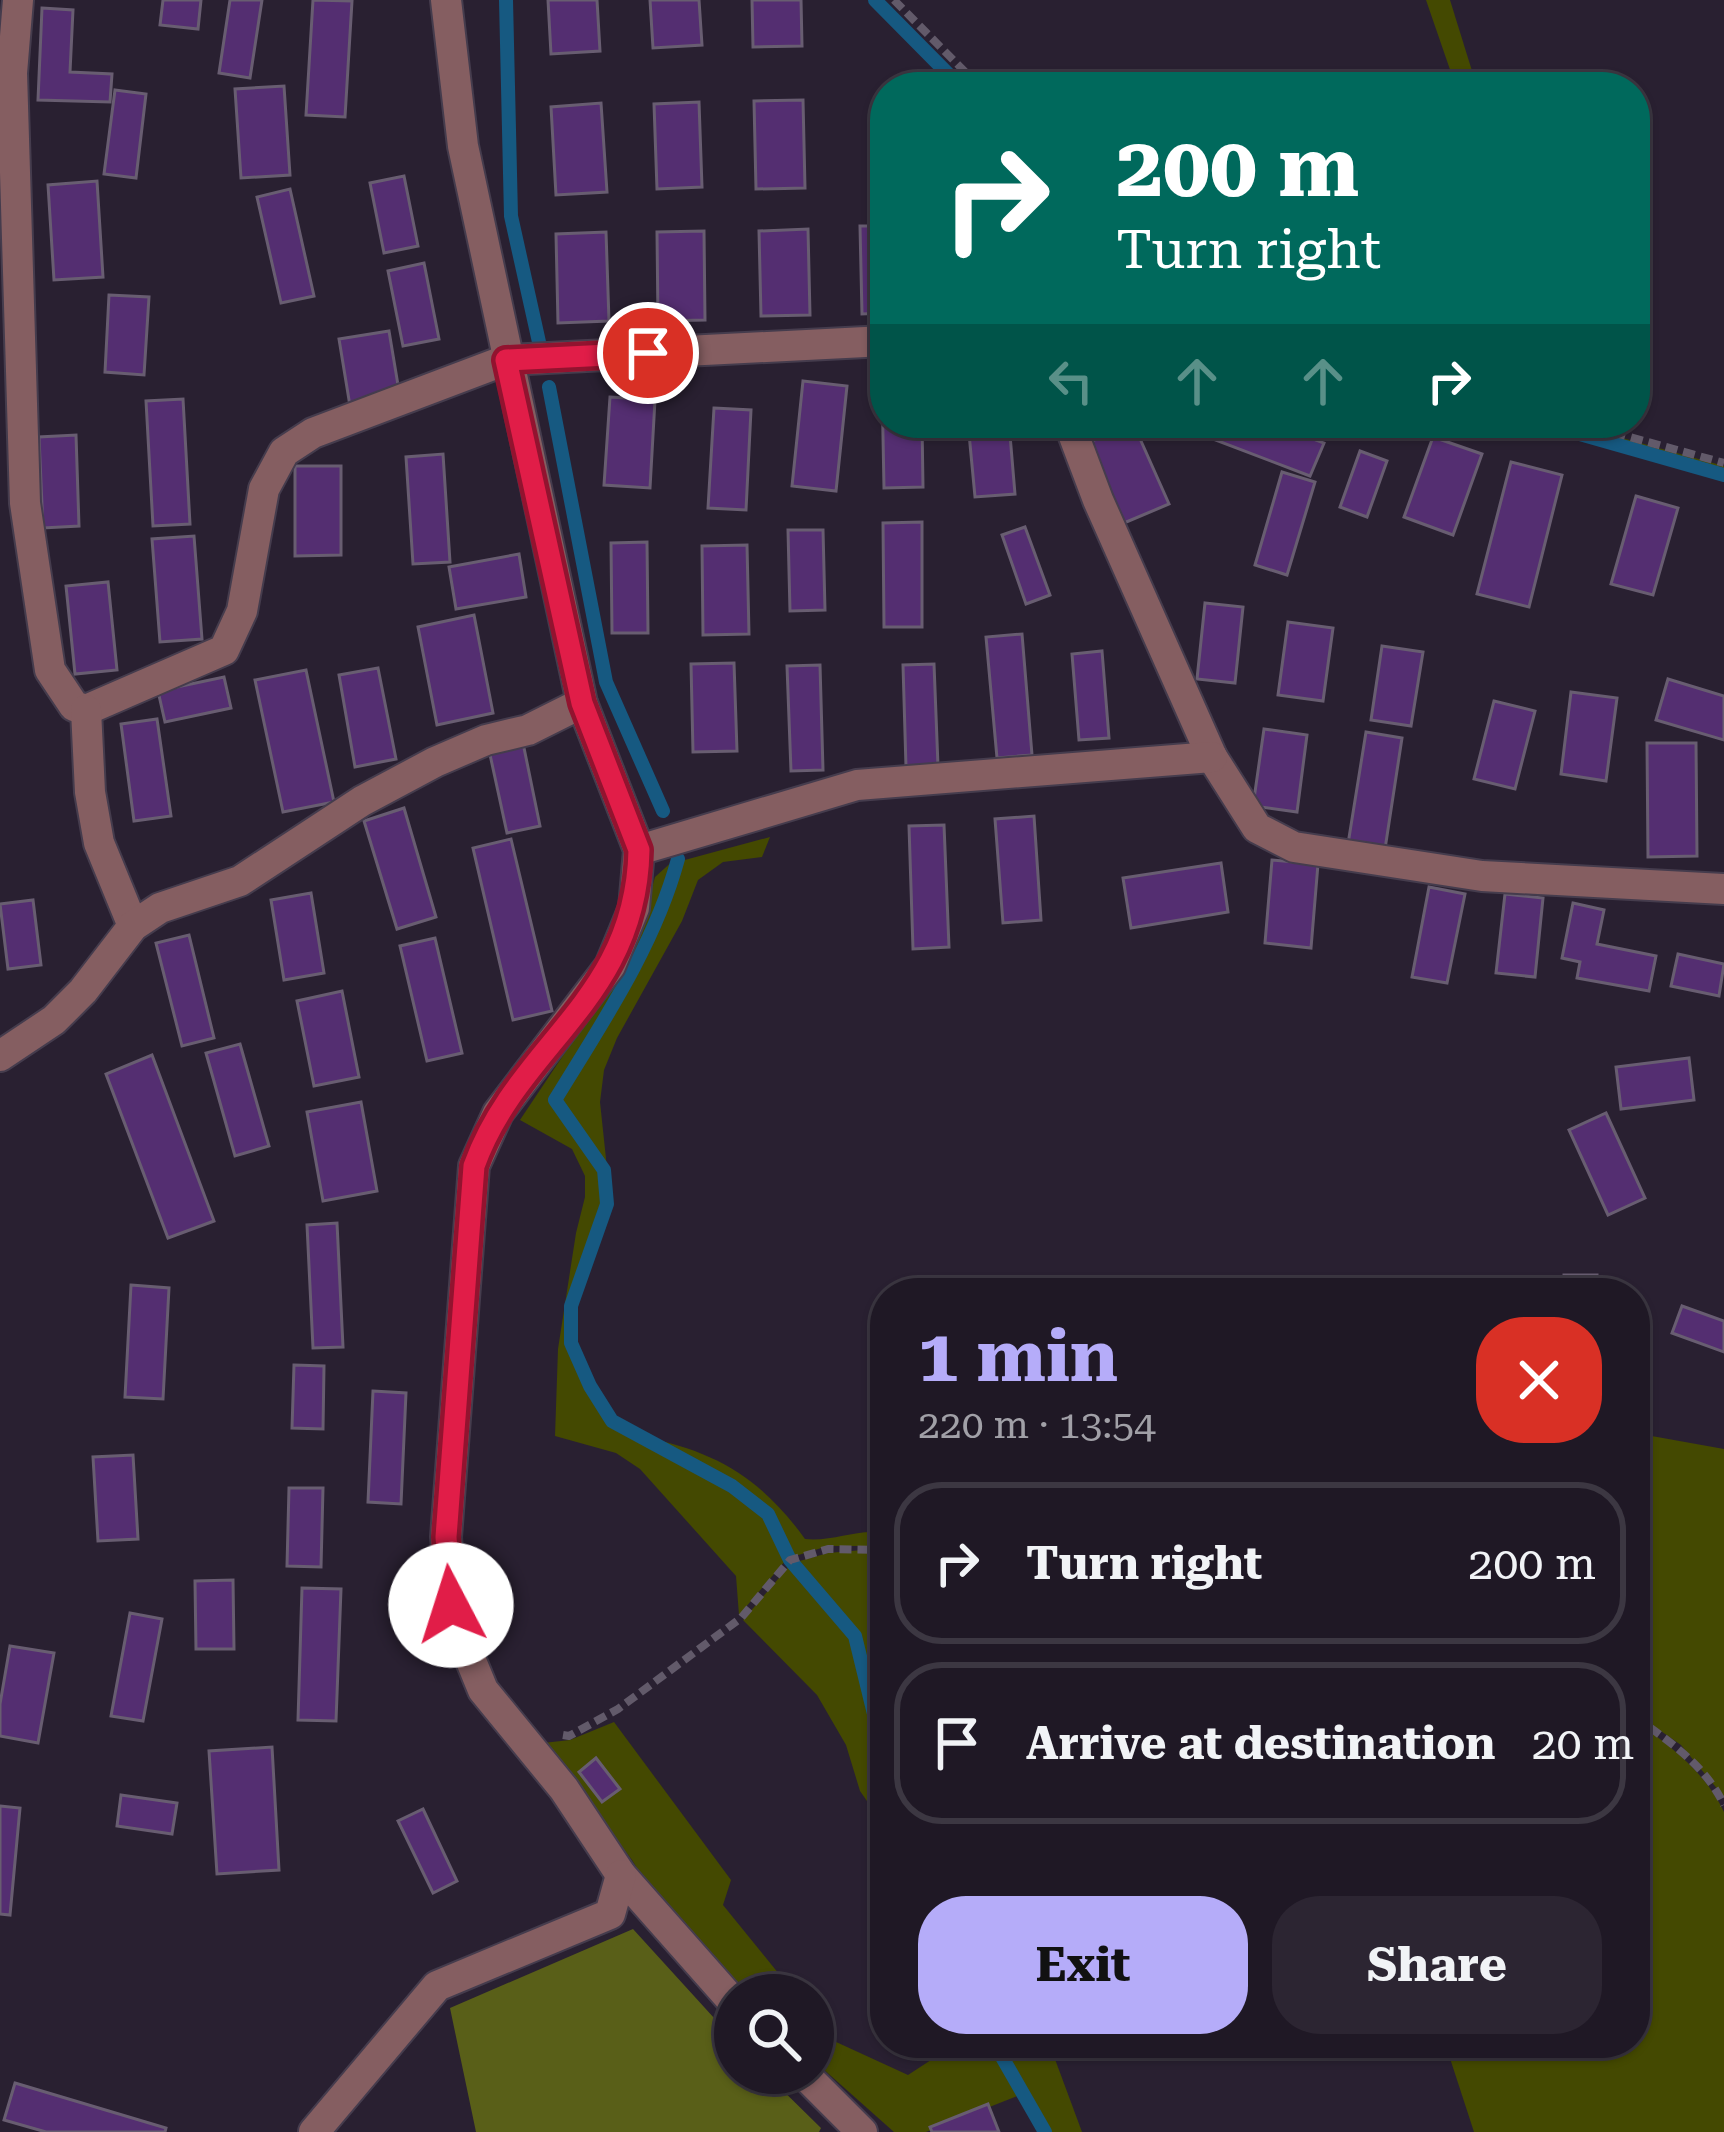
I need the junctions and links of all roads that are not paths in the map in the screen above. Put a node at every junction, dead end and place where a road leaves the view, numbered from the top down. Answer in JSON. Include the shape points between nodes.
{"nodes":[{"id":1,"x":18,"y":0,"type":"edge"},
{"id":2,"x":446,"y":0,"type":"edge"},
{"id":3,"x":870,"y":342,"type":"edge"},
{"id":4,"x":506,"y":360,"type":"junction"},
{"id":5,"x":1075,"y":438,"type":"edge"},
{"id":6,"x":582,"y":703,"type":"junction"},
{"id":7,"x":86,"y":710,"type":"junction"},
{"id":8,"x":1212,"y":758,"type":"junction"},
{"id":9,"x":639,"y":850,"type":"junction"},
{"id":10,"x":1724,"y":889,"type":"edge"},
{"id":11,"x":133,"y":926,"type":"junction"},
{"id":12,"x":0,"y":1056,"type":"edge"},
{"id":13,"x":621,"y":1875,"type":"junction"},
{"id":14,"x":714,"y":1980,"type":"edge"},
{"id":15,"x":824,"y":2094,"type":"edge"},
{"id":16,"x":314,"y":2132,"type":"edge"},
{"id":17,"x":862,"y":2132,"type":"edge"}],
"edges":[{"from":1,"to":7,"type":"street","via":[[12,73],[25,502],[50,670],[74,706]]},
{"from":2,"to":4,"type":"street","via":[[463,146]]},
{"from":3,"to":4,"type":"street"},
{"from":4,"to":6,"type":"street"},
{"from":4,"to":7,"type":"street","via":[[313,433],[284,452],[264,489],[242,611],[224,650]]},
{"from":5,"to":8,"type":"street"},
{"from":6,"to":9,"type":"street"},
{"from":6,"to":11,"type":"street","via":[[435,762],[240,881],[160,908]]},
{"from":7,"to":11,"type":"street","via":[[100,843]]},
{"from":8,"to":9,"type":"street","via":[[857,784]]},
{"from":8,"to":10,"type":"street","via":[[1257,828],[1294,848],[1482,876]]},
{"from":9,"to":13,"type":"street","via":[[634,908],[610,966],[498,1113],[474,1166],[448,1495],[451,1605],[470,1665]]},
{"from":11,"to":12,"type":"street","via":[[83,992]]},
{"from":13,"to":14,"type":"street"},
{"from":13,"to":16,"type":"street","via":[[610,1914],[437,1986]]},
{"from":15,"to":17,"type":"street"}]}
